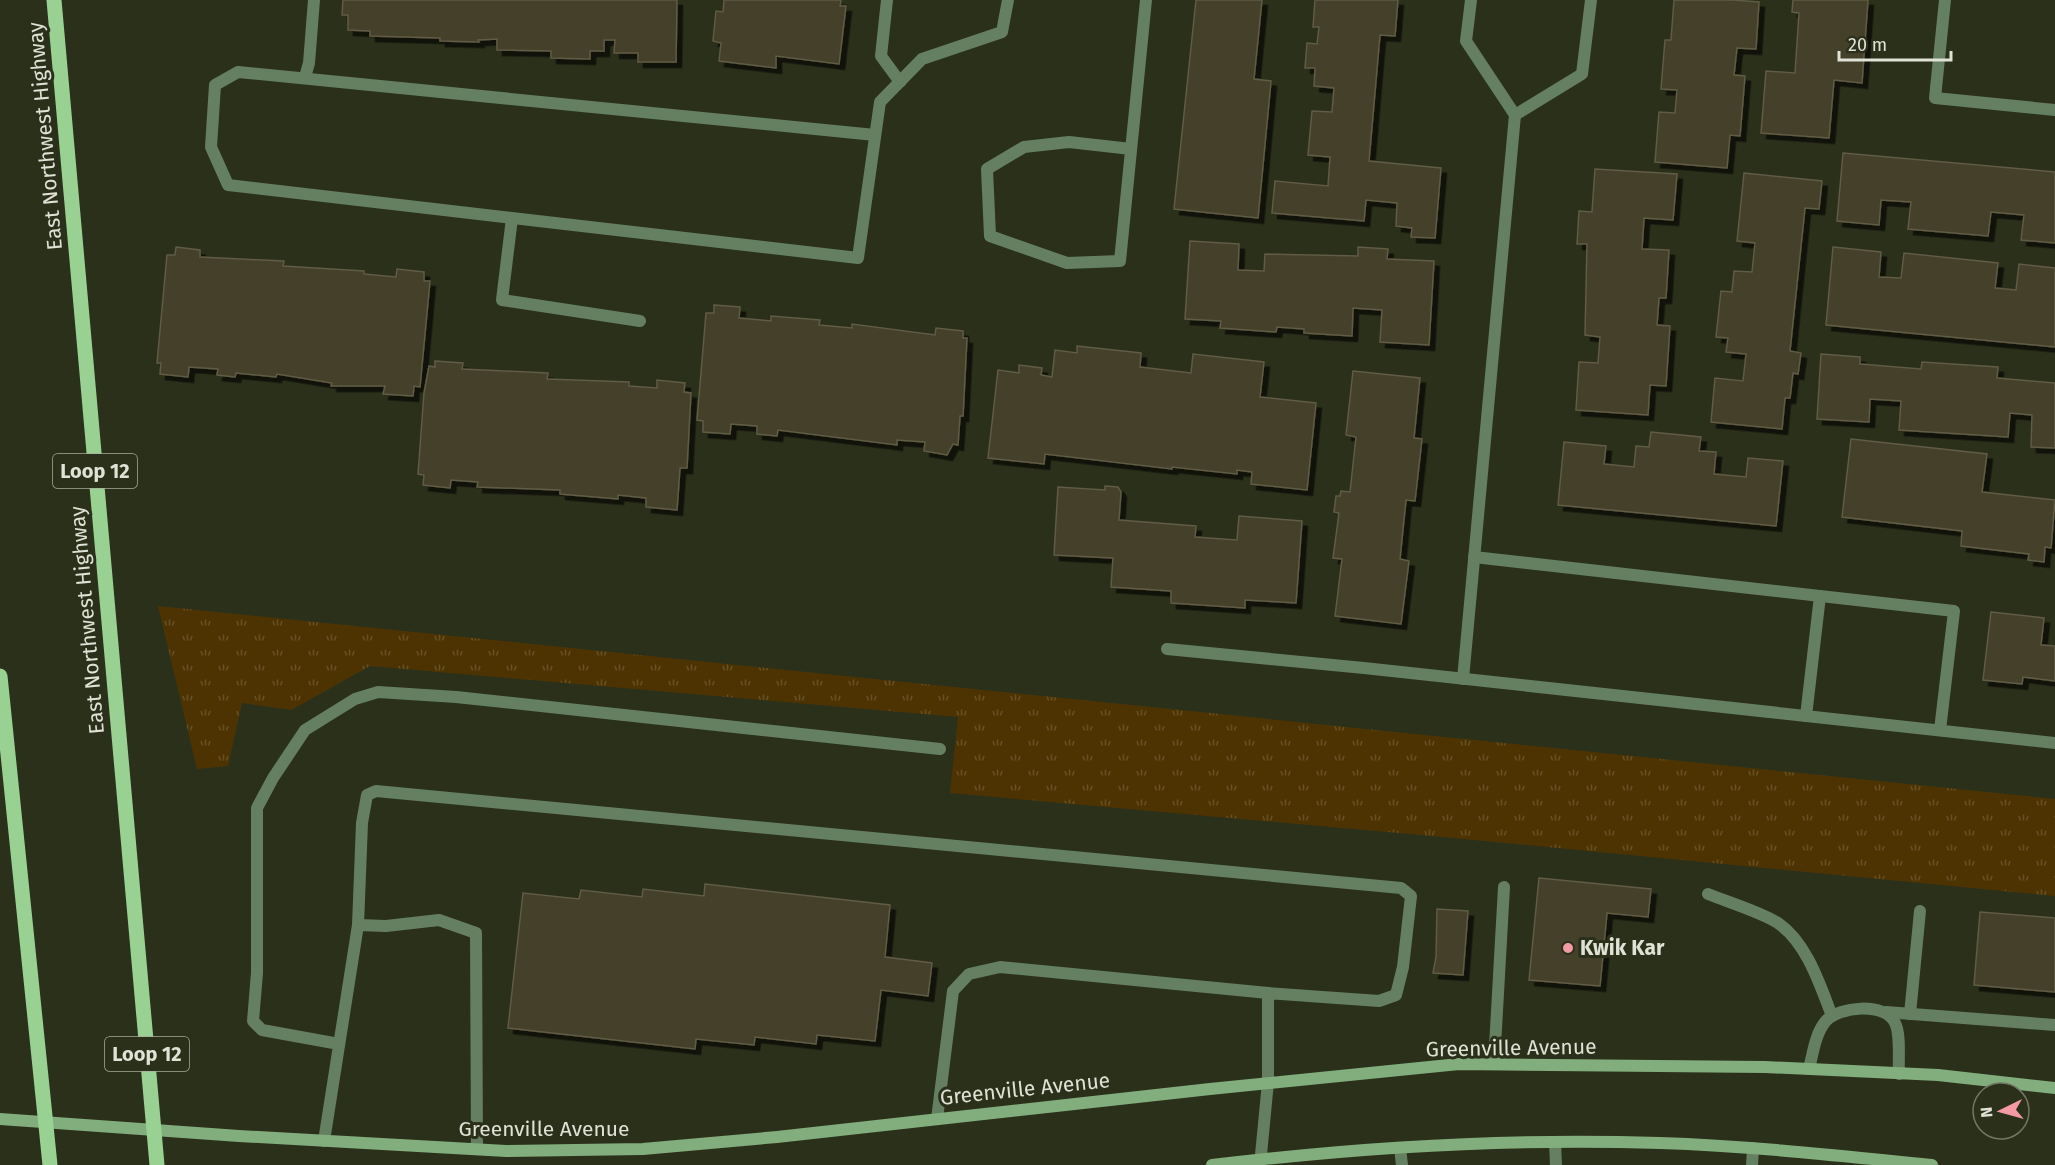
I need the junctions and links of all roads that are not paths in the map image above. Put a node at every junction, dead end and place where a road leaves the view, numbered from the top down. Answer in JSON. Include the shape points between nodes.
{"nodes":[{"id":1,"x":54,"y":0,"type":"edge"},
{"id":2,"x":314,"y":0,"type":"edge"},
{"id":3,"x":887,"y":0,"type":"edge"},
{"id":4,"x":1008,"y":0,"type":"edge"},
{"id":5,"x":1146,"y":0,"type":"edge"},
{"id":6,"x":1471,"y":0,"type":"edge"},
{"id":7,"x":1591,"y":0,"type":"edge"},
{"id":8,"x":1945,"y":0,"type":"edge"},
{"id":9,"x":305,"y":77,"type":"junction"},
{"id":10,"x":900,"y":82,"type":"junction"},
{"id":11,"x":2055,"y":110,"type":"edge"},
{"id":12,"x":1515,"y":115,"type":"junction"},
{"id":13,"x":875,"y":135,"type":"junction"},
{"id":14,"x":1131,"y":149,"type":"junction"},
{"id":15,"x":512,"y":218,"type":"junction"},
{"id":16,"x":640,"y":321,"type":"dead end"},
{"id":17,"x":1474,"y":557,"type":"junction"},
{"id":18,"x":1820,"y":596,"type":"junction"},
{"id":19,"x":1167,"y":649,"type":"dead end"},
{"id":20,"x":0,"y":676,"type":"edge"},
{"id":21,"x":1463,"y":679,"type":"junction"},
{"id":22,"x":1806,"y":716,"type":"junction"},
{"id":23,"x":1940,"y":730,"type":"junction"},
{"id":24,"x":2055,"y":743,"type":"edge"},
{"id":25,"x":940,"y":749,"type":"dead end"},
{"id":26,"x":1504,"y":887,"type":"dead end"},
{"id":27,"x":1708,"y":894,"type":"dead end"},
{"id":28,"x":1920,"y":911,"type":"dead end"},
{"id":29,"x":358,"y":925,"type":"junction"},
{"id":30,"x":1268,"y":993,"type":"junction"},
{"id":31,"x":1886,"y":1012,"type":"junction"},
{"id":32,"x":1910,"y":1014,"type":"junction"},
{"id":33,"x":1832,"y":1016,"type":"junction"},
{"id":34,"x":2055,"y":1025,"type":"edge"},
{"id":35,"x":339,"y":1044,"type":"junction"},
{"id":36,"x":1494,"y":1064,"type":"junction"},
{"id":37,"x":1809,"y":1069,"type":"junction"},
{"id":38,"x":1899,"y":1074,"type":"junction"},
{"id":39,"x":1268,"y":1083,"type":"junction"},
{"id":40,"x":2055,"y":1088,"type":"edge"},
{"id":41,"x":0,"y":1119,"type":"edge"},
{"id":42,"x":937,"y":1119,"type":"junction"},
{"id":43,"x":324,"y":1141,"type":"junction"},
{"id":44,"x":1555,"y":1142,"type":"junction"},
{"id":45,"x":1400,"y":1148,"type":"junction"},
{"id":46,"x":1753,"y":1148,"type":"junction"},
{"id":47,"x":477,"y":1149,"type":"junction"},
{"id":48,"x":1260,"y":1162,"type":"edge"},
{"id":49,"x":50,"y":1165,"type":"edge"},
{"id":50,"x":157,"y":1165,"type":"edge"},
{"id":51,"x":1212,"y":1165,"type":"edge"},
{"id":52,"x":1402,"y":1165,"type":"edge"},
{"id":53,"x":1556,"y":1165,"type":"edge"},
{"id":54,"x":1752,"y":1165,"type":"edge"},
{"id":55,"x":1932,"y":1165,"type":"edge"}],
"edges":[{"from":1,"to":50,"type":"main road","name":"East Northwest Highway","number":"Loop 12"},
{"from":2,"to":9,"type":"street"},
{"from":3,"to":10,"type":"street","via":[[881,56]]},
{"from":4,"to":10,"type":"street","via":[[1002,32],[922,59]]},
{"from":5,"to":14,"type":"street"},
{"from":6,"to":12,"type":"street","via":[[1466,41]]},
{"from":7,"to":12,"type":"street","via":[[1582,74]]},
{"from":8,"to":11,"type":"street","via":[[1935,98]]},
{"from":9,"to":13,"type":"street"},
{"from":9,"to":15,"type":"street","via":[[238,72],[215,85],[211,147],[228,185]]},
{"from":10,"to":13,"type":"street","via":[[880,102]]},
{"from":12,"to":17,"type":"street"},
{"from":13,"to":15,"type":"street","via":[[858,258]]},
{"from":14,"to":14,"type":"street","via":[[1120,261],[1067,263],[990,236],[987,169],[1024,147],[1069,142]]},
{"from":15,"to":16,"type":"street","via":[[502,300]]},
{"from":17,"to":18,"type":"street"},
{"from":17,"to":21,"type":"street"},
{"from":18,"to":22,"type":"street"},
{"from":18,"to":23,"type":"street","via":[[1954,611]]},
{"from":19,"to":21,"type":"street"},
{"from":20,"to":49,"type":"main road"},
{"from":21,"to":22,"type":"street"},
{"from":22,"to":23,"type":"street"},
{"from":23,"to":24,"type":"street"},
{"from":25,"to":35,"type":"street","via":[[456,697],[378,692],[356,699],[305,730],[257,808],[257,973],[253,1021],[262,1030]]},
{"from":26,"to":36,"type":"street"},
{"from":27,"to":33,"type":"street","via":[[1777,923],[1788,932],[1814,966]]},
{"from":28,"to":32,"type":"street"},
{"from":29,"to":30,"type":"street","via":[[362,823],[367,795],[376,791],[1401,888],[1411,896],[1396,995],[1379,1001]]},
{"from":29,"to":35,"type":"street"},
{"from":29,"to":47,"type":"street","via":[[439,920],[476,933]]},
{"from":30,"to":39,"type":"street"},
{"from":30,"to":42,"type":"street","via":[[1000,967],[969,974],[953,991]]},
{"from":31,"to":32,"type":"street"},
{"from":31,"to":33,"type":"street","via":[[1845,1010]]},
{"from":31,"to":38,"type":"street","via":[[1898,1033]]},
{"from":32,"to":34,"type":"street"},
{"from":33,"to":37,"type":"street","via":[[1818,1033]]},
{"from":35,"to":43,"type":"street"},
{"from":36,"to":37,"type":"main road","name":"Greenville Avenue"},
{"from":36,"to":39,"type":"main road","name":"Greenville Avenue"},
{"from":37,"to":38,"type":"main road","name":"Greenville Avenue"},
{"from":38,"to":40,"type":"main road","name":"Greenville Avenue"},
{"from":39,"to":42,"type":"main road","name":"Greenville Avenue"},
{"from":39,"to":48,"type":"street"},
{"from":41,"to":43,"type":"main road","name":"Greenville Avenue"},
{"from":42,"to":47,"type":"main road","name":"Greenville Avenue","via":[[643,1149]]},
{"from":43,"to":47,"type":"main road","name":"Greenville Avenue"},
{"from":44,"to":45,"type":"main road"},
{"from":44,"to":46,"type":"main road"},
{"from":44,"to":53,"type":"street"},
{"from":45,"to":48,"type":"main road"},
{"from":45,"to":52,"type":"street"},
{"from":46,"to":54,"type":"street"},
{"from":46,"to":55,"type":"main road"},
{"from":48,"to":51,"type":"main road"}]}
